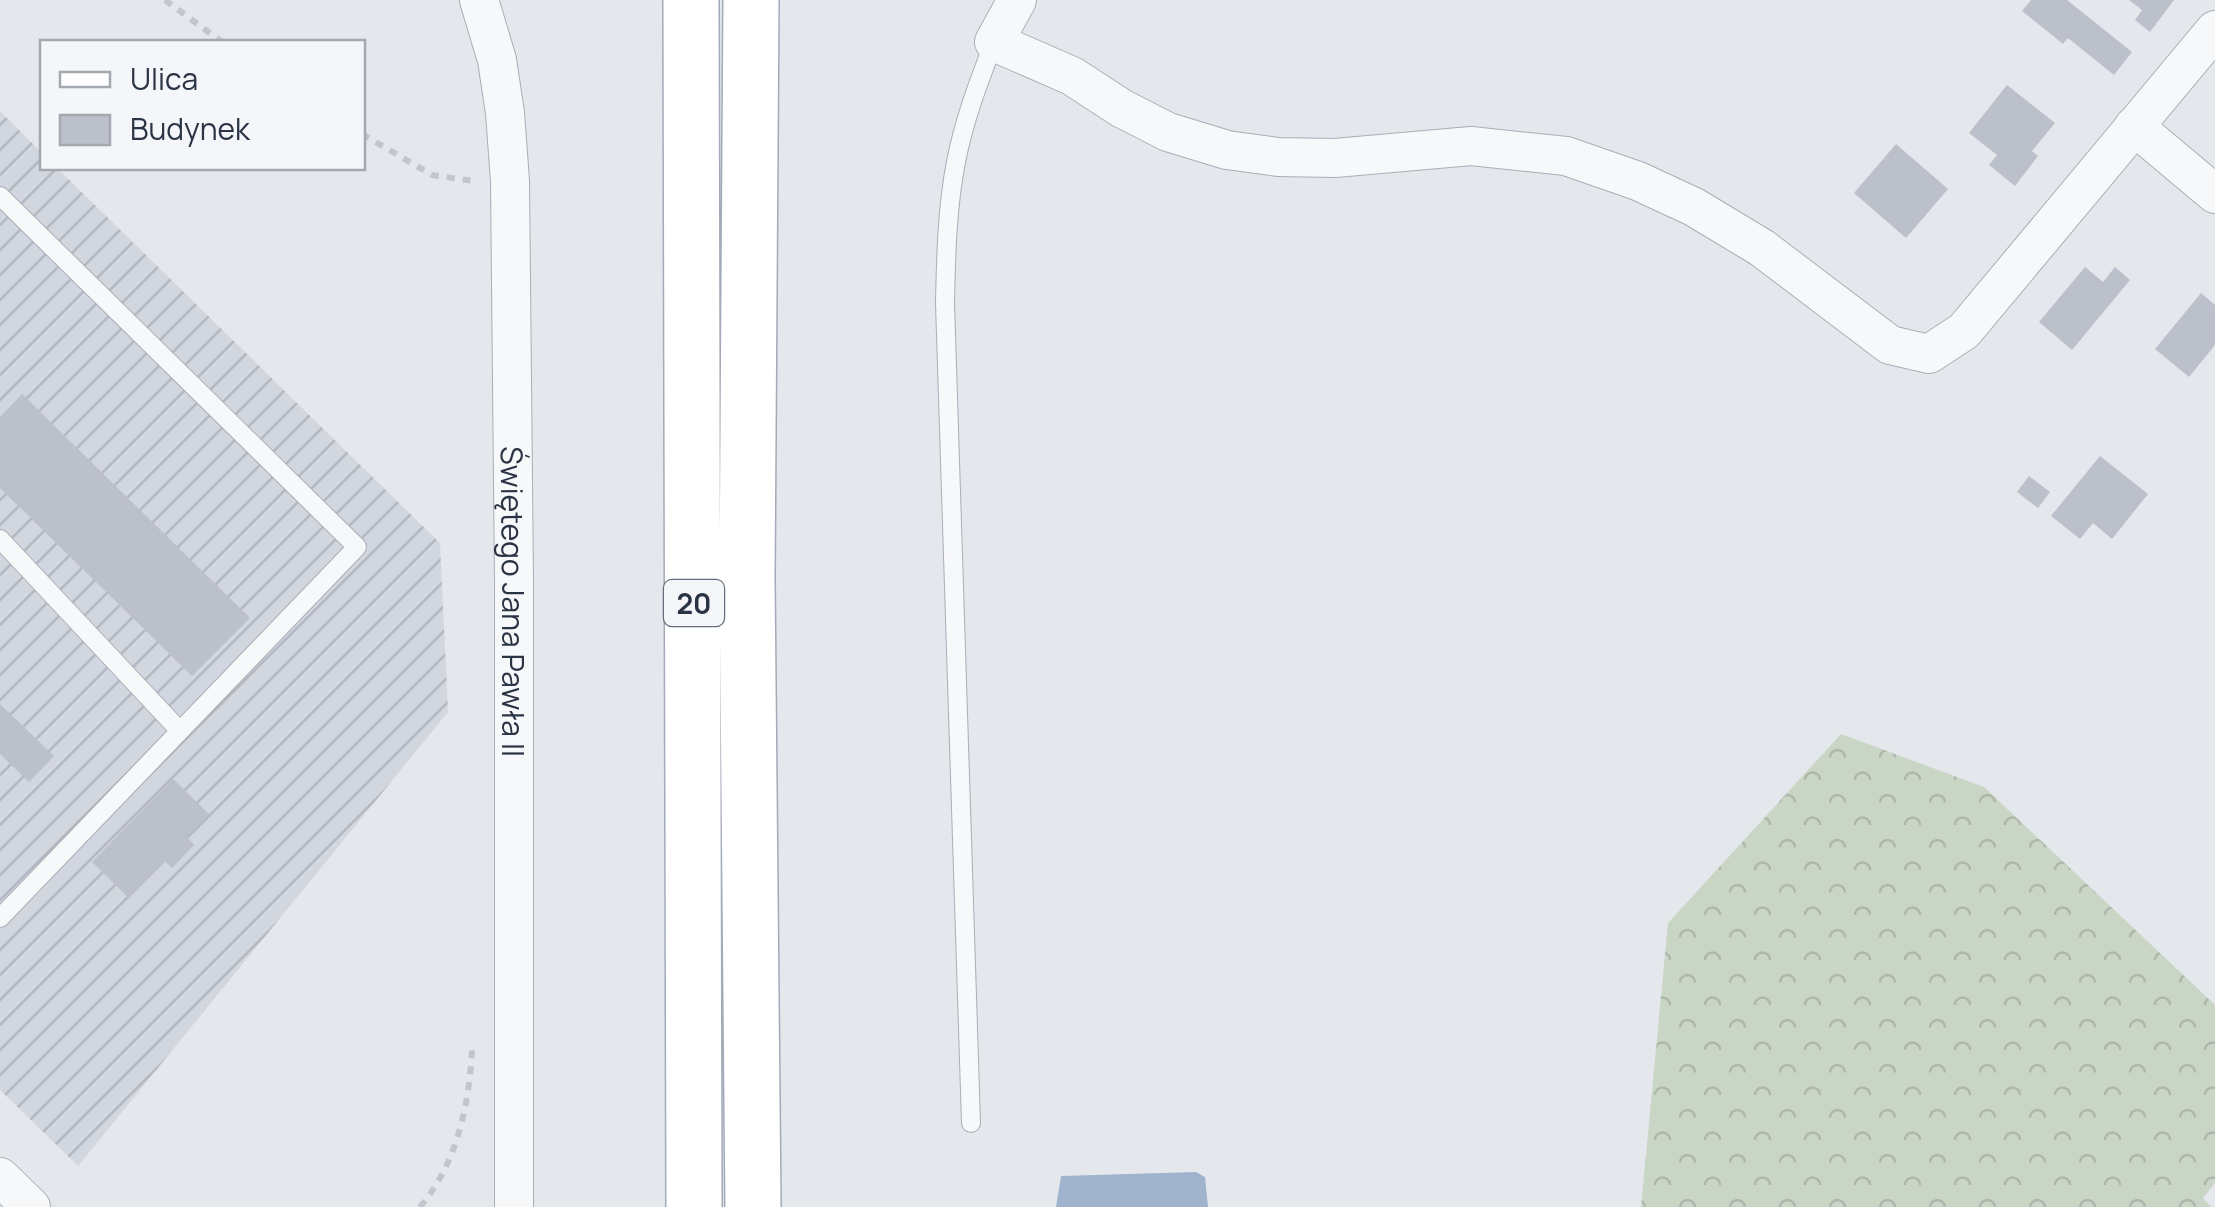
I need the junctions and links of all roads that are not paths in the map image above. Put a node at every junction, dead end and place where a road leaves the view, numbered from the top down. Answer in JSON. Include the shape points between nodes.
{"nodes":[{"id":1,"x":478,"y":0,"type":"edge"},
{"id":2,"x":691,"y":0,"type":"edge"},
{"id":3,"x":751,"y":0,"type":"edge"},
{"id":4,"x":1017,"y":0,"type":"edge"},
{"id":5,"x":2215,"y":30,"type":"edge"},
{"id":6,"x":994,"y":42,"type":"junction"},
{"id":7,"x":2134,"y":126,"type":"junction"},
{"id":8,"x":2215,"y":194,"type":"edge"},
{"id":9,"x":0,"y":196,"type":"edge"},
{"id":10,"x":0,"y":539,"type":"edge"},
{"id":11,"x":180,"y":731,"type":"junction"},
{"id":12,"x":0,"y":918,"type":"edge"},
{"id":13,"x":971,"y":1122,"type":"dead end"},
{"id":14,"x":0,"y":1177,"type":"edge"},
{"id":15,"x":32,"y":1207,"type":"edge"},
{"id":16,"x":514,"y":1207,"type":"edge"},
{"id":17,"x":694,"y":1207,"type":"edge"},
{"id":18,"x":753,"y":1207,"type":"edge"}],
"edges":[{"from":1,"to":16,"type":"street","name":"Świętego Jana Pawła II","via":[[497,60],[510,181]]},
{"from":2,"to":17,"type":"main road","number":"20"},
{"from":3,"to":18,"type":"main road","number":"20"},
{"from":4,"to":6,"type":"street"},
{"from":5,"to":7,"type":"street"},
{"from":6,"to":7,"type":"street","via":[[1072,76],[1168,132],[1228,150],[1335,158],[1471,146],[1566,156],[1694,207],[1762,248],[1890,344],[1929,354],[1964,331]]},
{"from":6,"to":13,"type":"lane","via":[[956,161],[946,236]]},
{"from":7,"to":8,"type":"street"},
{"from":9,"to":11,"type":"lane","via":[[357,548]]},
{"from":10,"to":11,"type":"lane"},
{"from":11,"to":12,"type":"lane"},
{"from":14,"to":15,"type":"street"}]}
